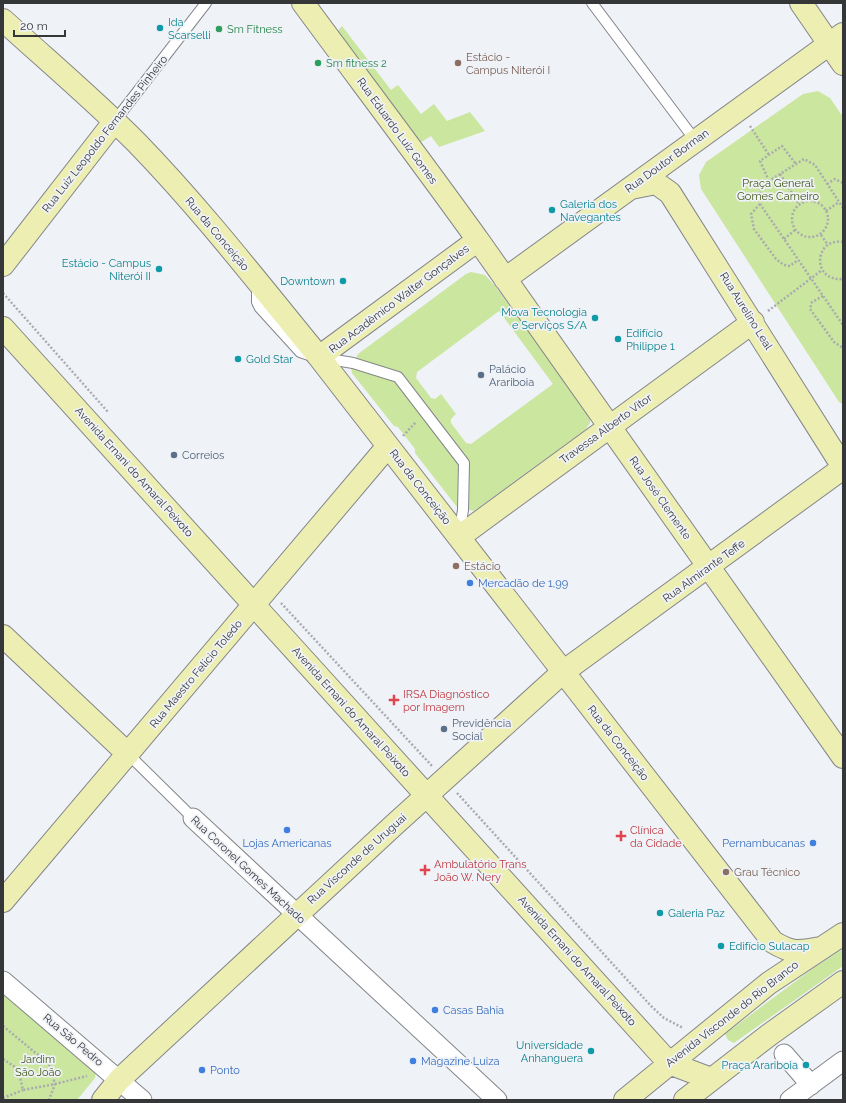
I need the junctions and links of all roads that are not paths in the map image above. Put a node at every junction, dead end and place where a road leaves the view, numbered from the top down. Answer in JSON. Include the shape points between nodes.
{"nodes":[{"id":1,"x":206,"y":3,"type":"edge"},
{"id":2,"x":303,"y":3,"type":"edge"},
{"id":3,"x":592,"y":3,"type":"edge"},
{"id":4,"x":801,"y":3,"type":"edge"},
{"id":5,"x":3,"y":20,"type":"edge"},
{"id":6,"x":836,"y":39,"type":"edge"},
{"id":7,"x":843,"y":64,"type":"edge"},
{"id":8,"x":114,"y":122,"type":"junction"},
{"id":9,"x":695,"y":140,"type":"junction"},
{"id":10,"x":630,"y":188,"type":"junction"},
{"id":11,"x":478,"y":240,"type":"junction"},
{"id":12,"x":3,"y":265,"type":"edge"},
{"id":13,"x":505,"y":278,"type":"junction"},
{"id":14,"x":754,"y":322,"type":"junction"},
{"id":15,"x":3,"y":328,"type":"edge"},
{"id":16,"x":319,"y":357,"type":"junction"},
{"id":17,"x":610,"y":426,"type":"junction"},
{"id":18,"x":390,"y":448,"type":"junction"},
{"id":19,"x":843,"y":468,"type":"edge"},
{"id":20,"x":459,"y":537,"type":"junction"},
{"id":21,"x":708,"y":568,"type":"junction"},
{"id":22,"x":261,"y":597,"type":"junction"},
{"id":23,"x":3,"y":636,"type":"edge"},
{"id":24,"x":563,"y":672,"type":"junction"},
{"id":25,"x":128,"y":754,"type":"junction"},
{"id":26,"x":843,"y":757,"type":"edge"},
{"id":27,"x":427,"y":796,"type":"junction"},
{"id":28,"x":193,"y":818,"type":"joint"},
{"id":29,"x":3,"y":901,"type":"edge"},
{"id":30,"x":296,"y":915,"type":"junction"},
{"id":31,"x":843,"y":934,"type":"edge"},
{"id":32,"x":821,"y":948,"type":"junction"},
{"id":33,"x":3,"y":981,"type":"edge"},
{"id":34,"x":843,"y":982,"type":"edge"},
{"id":35,"x":784,"y":1054,"type":"dead end"},
{"id":36,"x":843,"y":1061,"type":"edge"},
{"id":37,"x":669,"y":1063,"type":"junction"},
{"id":38,"x":711,"y":1079,"type":"junction"},
{"id":39,"x":119,"y":1080,"type":"junction"},
{"id":40,"x":812,"y":1085,"type":"junction"},
{"id":41,"x":103,"y":1100,"type":"edge"},
{"id":42,"x":142,"y":1100,"type":"edge"},
{"id":43,"x":497,"y":1100,"type":"edge"},
{"id":44,"x":625,"y":1100,"type":"edge"},
{"id":45,"x":685,"y":1100,"type":"edge"},
{"id":46,"x":790,"y":1100,"type":"edge"}],
"edges":[{"from":1,"to":8,"type":"lane","name":"Rua Luiz Leopoldo Fernandes Pinheiro"},
{"from":2,"to":11,"type":"street","name":"Rua Eduardo Luiz Gomes"},
{"from":3,"to":9,"type":"lane"},
{"from":4,"to":6,"type":"street"},
{"from":5,"to":8,"type":"street","name":"Rua da Conceição"},
{"from":6,"to":7,"type":"street"},
{"from":6,"to":9,"type":"street","name":"Rua Doutor Borman"},
{"from":8,"to":12,"type":"street","name":"Rua Luiz Leopoldo Fernandes Pinheiro"},
{"from":8,"to":16,"type":"street","name":"Rua da Conceição","via":[[196,209]]},
{"from":9,"to":10,"type":"street","name":"Rua Doutor Borman"},
{"from":10,"to":13,"type":"street","name":"Rua Doutor Borman"},
{"from":10,"to":14,"type":"street","name":"Rua Aurelino Leal","via":[[656,184],[670,193]]},
{"from":11,"to":13,"type":"street","name":"Rua José Clemente"},
{"from":11,"to":16,"type":"street","name":"Rua Acadêmico Walter Gonçalves"},
{"from":13,"to":17,"type":"street","name":"Rua José Clemente"},
{"from":14,"to":17,"type":"street","name":"Travessa Alberto Vitor"},
{"from":14,"to":19,"type":"street","name":"Rua Aurelino Leal"},
{"from":15,"to":22,"type":"street","name":"Avenida Ernani do Amaral Peixoto"},
{"from":16,"to":18,"type":"street","name":"Rua da Conceição"},
{"from":16,"to":20,"type":"lane","via":[[353,363],[398,377],[464,463],[463,510]]},
{"from":17,"to":20,"type":"street","name":"Travessa Alberto Vitor"},
{"from":17,"to":21,"type":"street","name":"Rua José Clemente"},
{"from":18,"to":20,"type":"street","name":"Rua da Conceição"},
{"from":18,"to":22,"type":"street","name":"Rua Maestro Felício Toledo"},
{"from":19,"to":21,"type":"street","name":"Rua Almirante Teffe"},
{"from":20,"to":24,"type":"street","name":"Rua da Conceição"},
{"from":21,"to":24,"type":"street","name":"Rua Almirante Teffe"},
{"from":21,"to":26,"type":"street","name":"Rua José Clemente"},
{"from":22,"to":25,"type":"street","name":"Rua Maestro Felício Toledo"},
{"from":22,"to":27,"type":"street","name":"Avenida Ernani do Amaral Peixoto"},
{"from":23,"to":25,"type":"street","name":"Rua Coronel Gomes Machado"},
{"from":24,"to":27,"type":"street","name":"Rua Visconde de Uruguai"},
{"from":24,"to":32,"type":"street","name":"Rua da Conceição","via":[[773,942],[799,953]]},
{"from":25,"to":28,"type":"lane","name":"Rua Coronel Gomes Machado"},
{"from":25,"to":29,"type":"street","name":"Rua Maestro Felício Toledo"},
{"from":27,"to":30,"type":"street","name":"Rua Visconde de Uruguai"},
{"from":27,"to":37,"type":"street","name":"Avenida Ernani do Amaral Peixoto"},
{"from":28,"to":30,"type":"street","name":"Rua Coronel Gomes Machado"},
{"from":30,"to":39,"type":"street","name":"Rua Visconde de Uruguai"},
{"from":30,"to":43,"type":"street","name":"Rua Coronel Gomes Machado"},
{"from":31,"to":32,"type":"street","name":"Avenida Visconde do Rio Branco"},
{"from":32,"to":37,"type":"street","name":"Avenida Visconde do Rio Branco","via":[[768,983]]},
{"from":33,"to":39,"type":"street","name":"Rua São Pedro"},
{"from":34,"to":38,"type":"street","via":[[815,1000]]},
{"from":35,"to":40,"type":"street"},
{"from":36,"to":40,"type":"street"},
{"from":37,"to":38,"type":"street","name":"Avenida Ernani do Amaral Peixoto"},
{"from":37,"to":44,"type":"street","name":"Avenida Visconde do Rio Branco"},
{"from":38,"to":45,"type":"street"},
{"from":39,"to":41,"type":"street","name":"Rua Visconde de Uruguai"},
{"from":39,"to":42,"type":"street","name":"Rua São Pedro"},
{"from":40,"to":46,"type":"street"}]}
